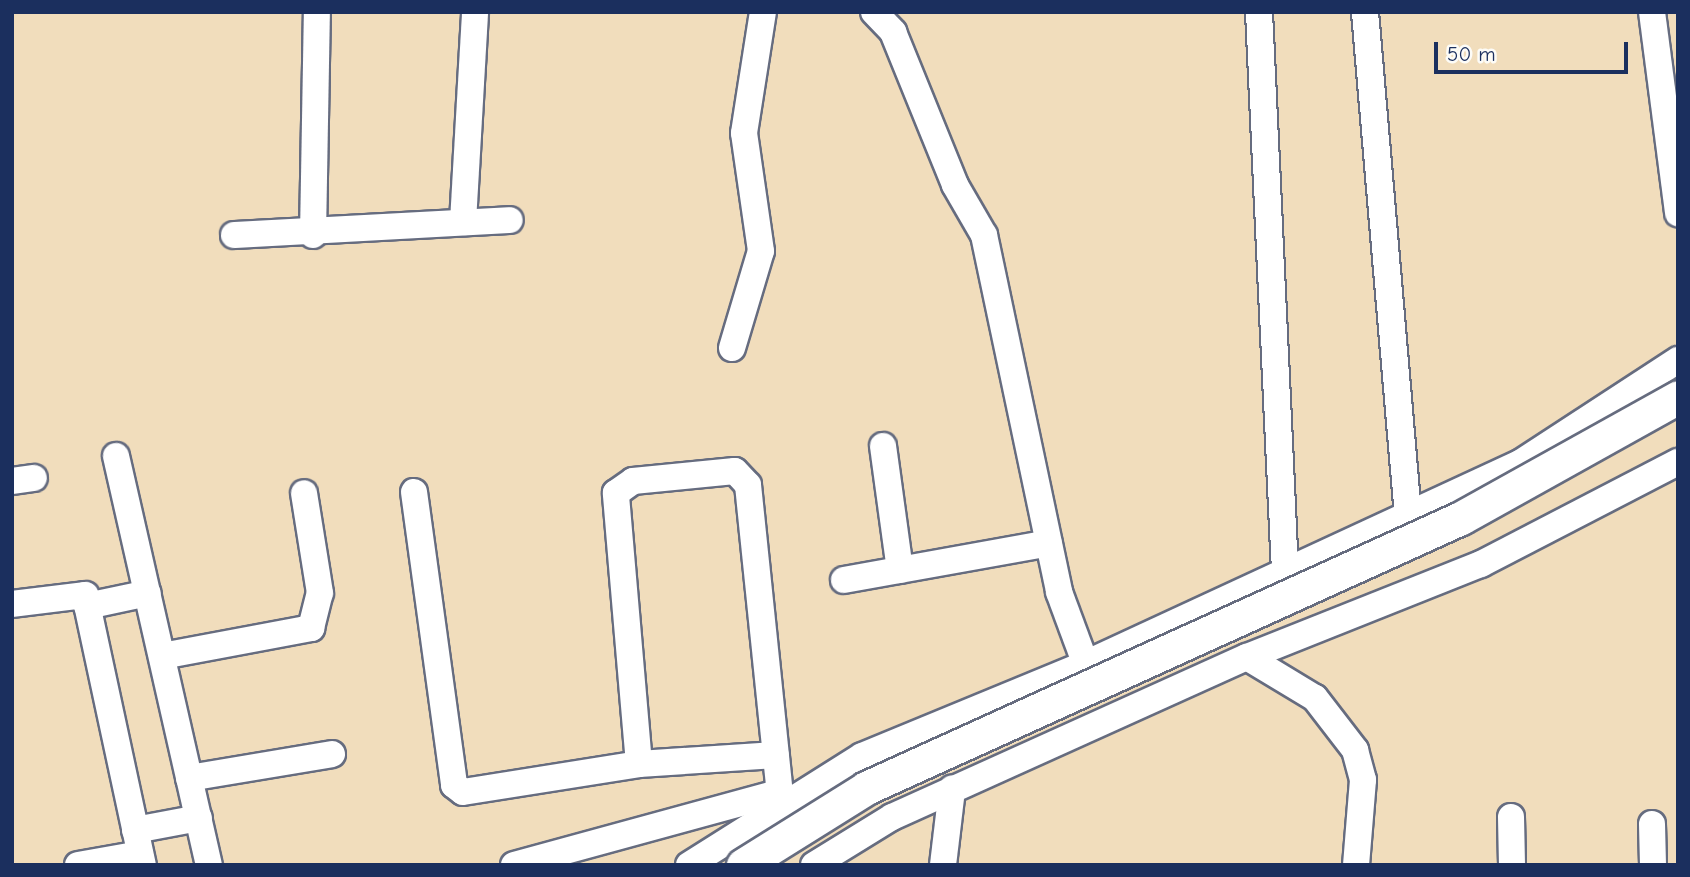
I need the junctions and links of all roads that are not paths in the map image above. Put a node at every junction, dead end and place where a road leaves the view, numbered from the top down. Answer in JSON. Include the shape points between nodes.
{"nodes":[{"id":1,"x":317,"y":12,"type":"edge"},
{"id":2,"x":475,"y":12,"type":"edge"},
{"id":3,"x":763,"y":12,"type":"edge"},
{"id":4,"x":874,"y":12,"type":"edge"},
{"id":5,"x":1259,"y":12,"type":"edge"},
{"id":6,"x":1366,"y":12,"type":"edge"},
{"id":7,"x":1652,"y":12,"type":"edge"},
{"id":8,"x":1678,"y":213,"type":"edge"},
{"id":9,"x":510,"y":220,"type":"dead end"},
{"id":10,"x":463,"y":222,"type":"junction"},
{"id":11,"x":234,"y":235,"type":"dead end"},
{"id":12,"x":313,"y":235,"type":"junction"},
{"id":13,"x":732,"y":348,"type":"dead end"},
{"id":14,"x":1678,"y":360,"type":"edge"},
{"id":15,"x":1678,"y":397,"type":"edge"},
{"id":16,"x":1678,"y":423,"type":"edge"},
{"id":17,"x":883,"y":446,"type":"dead end"},
{"id":18,"x":116,"y":456,"type":"dead end"},
{"id":19,"x":1678,"y":462,"type":"edge"},
{"id":20,"x":414,"y":492,"type":"dead end"},
{"id":21,"x":304,"y":493,"type":"dead end"},
{"id":22,"x":1408,"y":516,"type":"junction"},
{"id":23,"x":1049,"y":543,"type":"junction"},
{"id":24,"x":900,"y":570,"type":"junction"},
{"id":25,"x":1285,"y":572,"type":"junction"},
{"id":26,"x":844,"y":580,"type":"dead end"},
{"id":27,"x":148,"y":593,"type":"junction"},
{"id":28,"x":12,"y":604,"type":"edge"},
{"id":29,"x":87,"y":606,"type":"junction"},
{"id":30,"x":162,"y":656,"type":"junction"},
{"id":31,"x":1247,"y":657,"type":"junction"},
{"id":32,"x":1085,"y":664,"type":"junction"},
{"id":33,"x":1107,"y":718,"type":"junction"},
{"id":34,"x":332,"y":754,"type":"dead end"},
{"id":35,"x":776,"y":755,"type":"junction"},
{"id":36,"x":639,"y":764,"type":"junction"},
{"id":37,"x":189,"y":778,"type":"junction"},
{"id":38,"x":952,"y":789,"type":"junction"},
{"id":39,"x":781,"y":799,"type":"junction"},
{"id":40,"x":1511,"y":817,"type":"dead end"},
{"id":41,"x":199,"y":818,"type":"junction"},
{"id":42,"x":1652,"y":824,"type":"dead end"},
{"id":43,"x":139,"y":850,"type":"edge"},
{"id":44,"x":78,"y":865,"type":"edge"},
{"id":45,"x":209,"y":865,"type":"edge"},
{"id":46,"x":514,"y":865,"type":"edge"},
{"id":47,"x":689,"y":865,"type":"edge"},
{"id":48,"x":743,"y":865,"type":"edge"},
{"id":49,"x":785,"y":865,"type":"edge"},
{"id":50,"x":814,"y":865,"type":"edge"},
{"id":51,"x":943,"y":865,"type":"edge"},
{"id":52,"x":1356,"y":865,"type":"edge"},
{"id":53,"x":1512,"y":865,"type":"edge"},
{"id":54,"x":1653,"y":865,"type":"edge"}],
"edges":[{"from":1,"to":12,"type":"street"},
{"from":2,"to":10,"type":"street"},
{"from":3,"to":13,"type":"street","via":[[744,133],[761,251]]},
{"from":4,"to":23,"type":"street","via":[[893,32],[955,185],[984,235]]},
{"from":5,"to":25,"type":"street"},
{"from":6,"to":22,"type":"street"},
{"from":7,"to":8,"type":"street"},
{"from":9,"to":10,"type":"street"},
{"from":10,"to":12,"type":"street"},
{"from":11,"to":12,"type":"street"},
{"from":14,"to":22,"type":"street","via":[[1520,463]]},
{"from":15,"to":48,"type":"street","bridge":true,"via":[[1461,518],[866,788]]},
{"from":16,"to":49,"type":"street","via":[[1471,538],[877,808]]},
{"from":17,"to":24,"type":"street"},
{"from":18,"to":27,"type":"street"},
{"from":19,"to":31,"type":"street","via":[[1481,564]]},
{"from":20,"to":36,"type":"street","via":[[454,785],[476,791]]},
{"from":21,"to":30,"type":"street","via":[[320,593],[312,628]]},
{"from":22,"to":25,"type":"street"},
{"from":23,"to":24,"type":"street"},
{"from":23,"to":32,"type":"street"},
{"from":24,"to":26,"type":"street"},
{"from":25,"to":32,"type":"street"},
{"from":27,"to":29,"type":"street"},
{"from":27,"to":30,"type":"street"},
{"from":28,"to":29,"type":"street","via":[[79,592]]},
{"from":29,"to":43,"type":"street"},
{"from":30,"to":37,"type":"street"},
{"from":31,"to":33,"type":"street"},
{"from":31,"to":52,"type":"street","via":[[1315,698],[1355,750],[1363,780]]},
{"from":32,"to":33,"type":"street"},
{"from":32,"to":39,"type":"street","via":[[862,756]]},
{"from":33,"to":38,"type":"street"},
{"from":34,"to":37,"type":"street"},
{"from":35,"to":36,"type":"street"},
{"from":35,"to":36,"type":"street","via":[[748,485],[735,471],[633,481],[615,493]]},
{"from":35,"to":39,"type":"street"},
{"from":37,"to":41,"type":"street"},
{"from":38,"to":50,"type":"street"},
{"from":38,"to":51,"type":"street"},
{"from":39,"to":46,"type":"street"},
{"from":39,"to":47,"type":"street"},
{"from":40,"to":53,"type":"street"},
{"from":41,"to":43,"type":"street"},
{"from":41,"to":45,"type":"street"},
{"from":42,"to":54,"type":"street"},
{"from":43,"to":44,"type":"street"}]}
